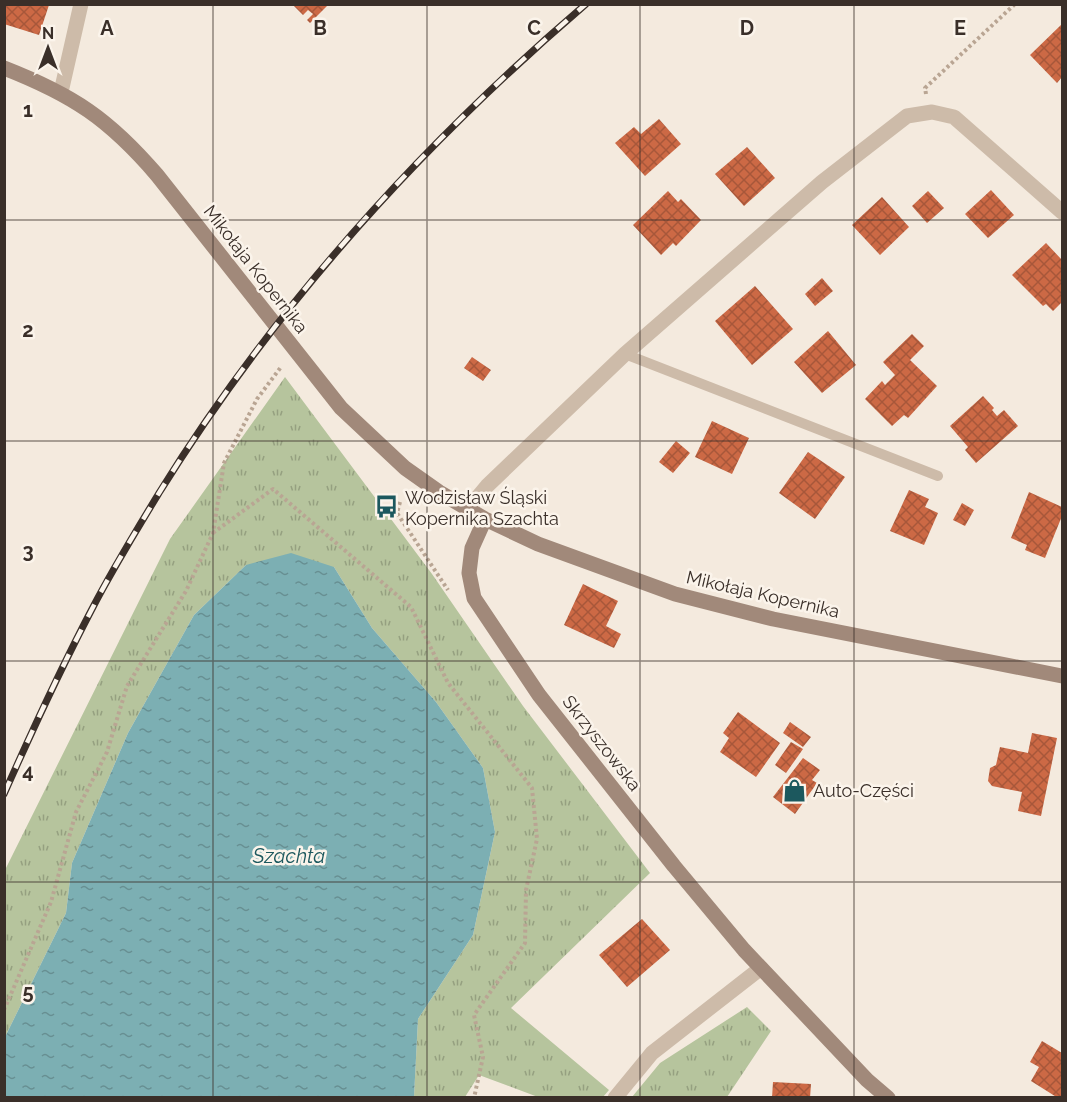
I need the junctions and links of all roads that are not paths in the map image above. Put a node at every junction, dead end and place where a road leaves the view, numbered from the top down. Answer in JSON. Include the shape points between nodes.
{"nodes":[{"id":1,"x":81,"y":4,"type":"edge"},
{"id":2,"x":4,"y":68,"type":"edge"},
{"id":3,"x":61,"y":92,"type":"junction"},
{"id":4,"x":1062,"y":212,"type":"edge"},
{"id":5,"x":625,"y":354,"type":"junction"},
{"id":6,"x":938,"y":476,"type":"dead end"},
{"id":7,"x":467,"y":510,"type":"junction"},
{"id":8,"x":485,"y":519,"type":"junction"},
{"id":9,"x":1062,"y":676,"type":"edge"},
{"id":10,"x":761,"y":968,"type":"junction"},
{"id":11,"x":615,"y":1098,"type":"edge"},
{"id":12,"x":888,"y":1098,"type":"edge"}],
"edges":[{"from":1,"to":3,"type":"street"},
{"from":2,"to":3,"type":"street","name":"Mikołaja Kopernika"},
{"from":3,"to":7,"type":"street","name":"Mikołaja Kopernika","via":[[96,114],[142,158],[357,425],[405,468]]},
{"from":4,"to":5,"type":"street","via":[[954,117],[932,112],[907,116],[822,182]]},
{"from":5,"to":6,"type":"lane"},
{"from":5,"to":7,"type":"street","via":[[487,486]]},
{"from":7,"to":8,"type":"street","name":"Mikołaja Kopernika"},
{"from":8,"to":9,"type":"street","name":"Mikołaja Kopernika","via":[[549,548],[675,594],[773,619]]},
{"from":8,"to":10,"type":"street","name":"Skrzyszowska","via":[[472,548],[469,573],[474,598],[546,704],[674,866]]},
{"from":10,"to":11,"type":"street","via":[[652,1053]]},
{"from":10,"to":12,"type":"street","name":"Skrzyszowska"}]}
